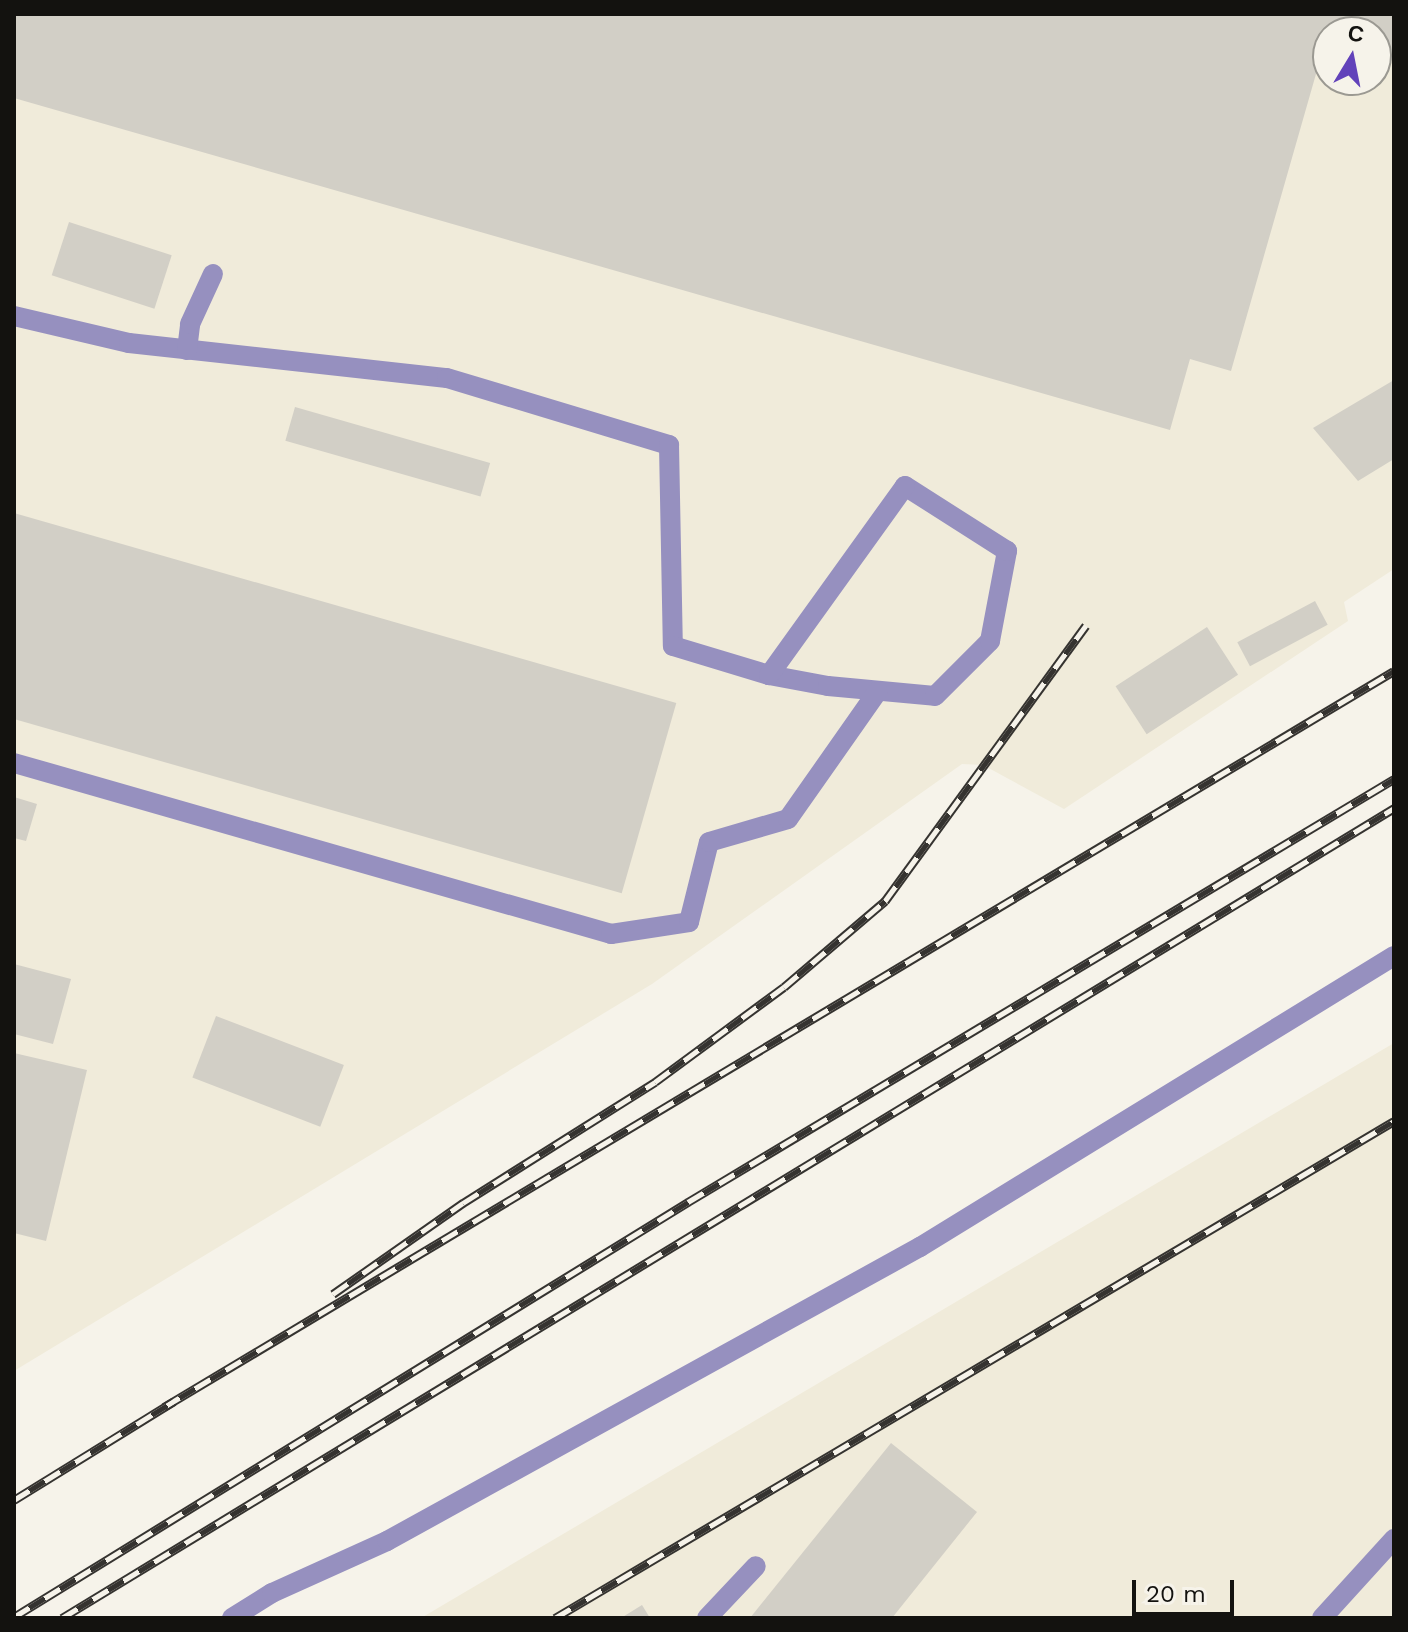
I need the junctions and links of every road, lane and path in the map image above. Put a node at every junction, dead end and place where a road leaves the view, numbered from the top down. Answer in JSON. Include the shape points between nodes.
{"nodes":[{"id":1,"x":213,"y":274,"type":"dead end"},
{"id":2,"x":14,"y":316,"type":"edge"},
{"id":3,"x":187,"y":350,"type":"junction"},
{"id":4,"x":769,"y":675,"type":"junction"},
{"id":5,"x":878,"y":691,"type":"junction"},
{"id":6,"x":14,"y":763,"type":"edge"},
{"id":7,"x":1394,"y":956,"type":"edge"},
{"id":8,"x":1394,"y":1539,"type":"edge"},
{"id":9,"x":756,"y":1566,"type":"dead end"},
{"id":10,"x":232,"y":1618,"type":"edge"},
{"id":11,"x":707,"y":1618,"type":"edge"},
{"id":12,"x":1322,"y":1618,"type":"edge"}],
"edges":[{"from":1,"to":3,"type":"street","via":[[190,324]]},
{"from":2,"to":3,"type":"street","via":[[129,343]]},
{"from":3,"to":4,"type":"street","via":[[447,378],[669,445],[673,646]]},
{"from":4,"to":5,"type":"street"},
{"from":4,"to":5,"type":"street","via":[[905,486],[1007,551],[990,641],[935,696]]},
{"from":5,"to":6,"type":"street","via":[[788,819],[709,842],[689,922],[611,934]]},
{"from":7,"to":10,"type":"street","via":[[920,1247],[387,1541],[272,1593]]},
{"from":8,"to":12,"type":"street"},
{"from":9,"to":11,"type":"street"}]}
